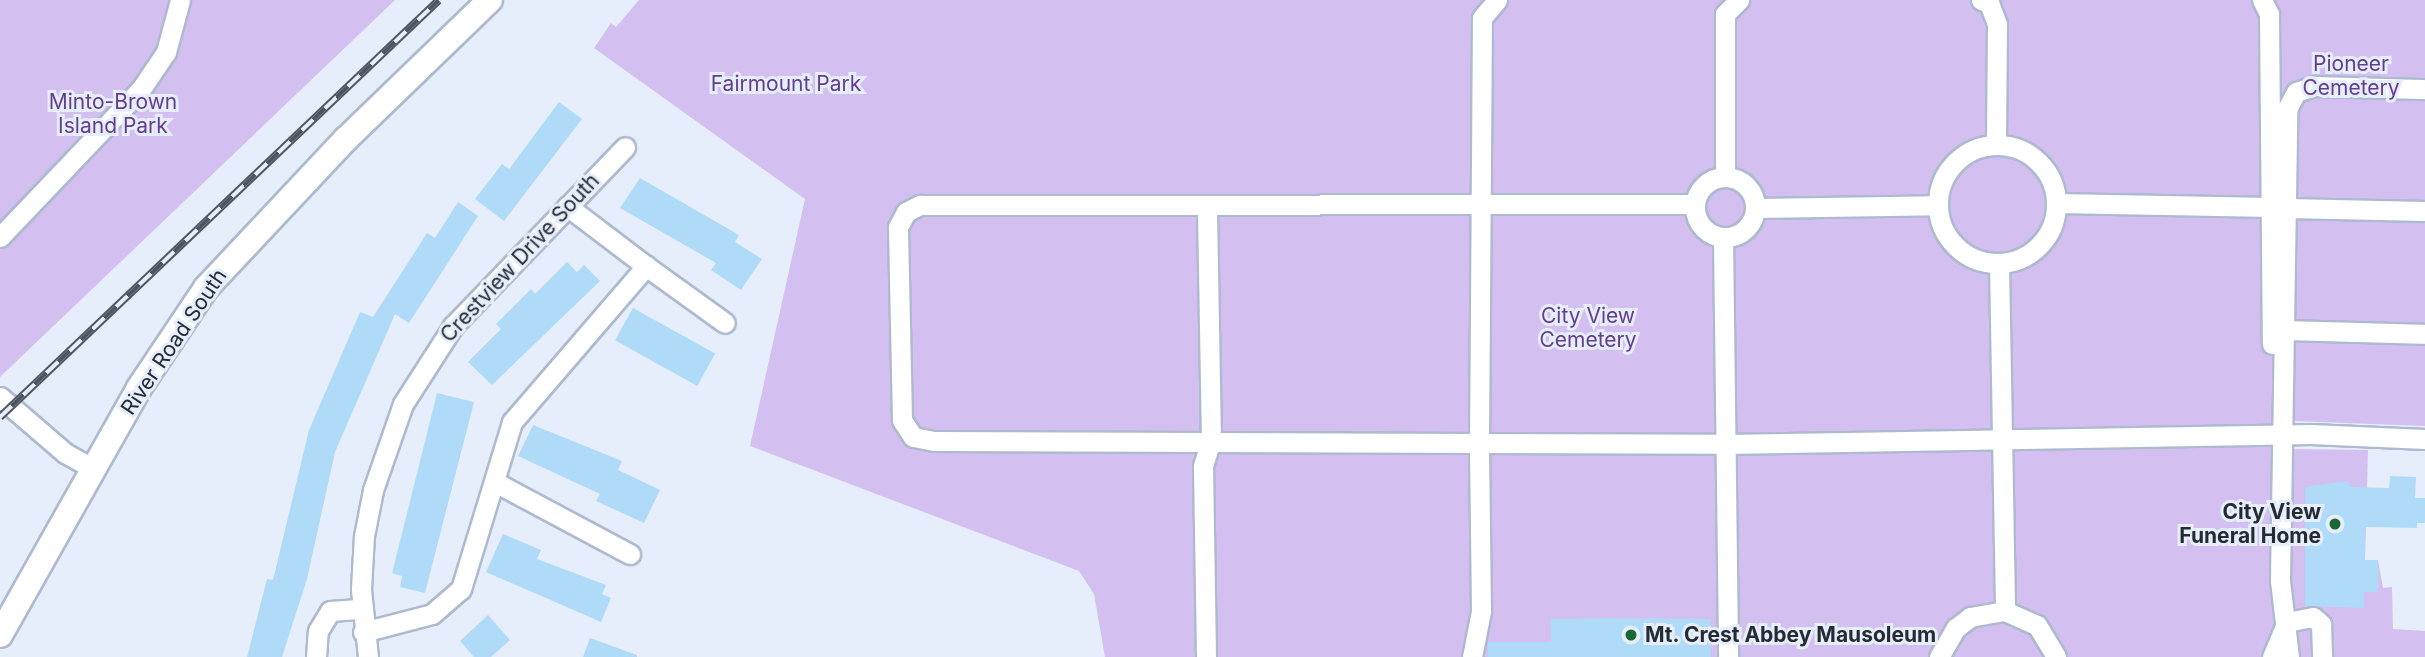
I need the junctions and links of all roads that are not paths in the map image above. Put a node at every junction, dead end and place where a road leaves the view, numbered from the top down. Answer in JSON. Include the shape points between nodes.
{"nodes":[{"id":1,"x":180,"y":0,"type":"edge"},
{"id":2,"x":490,"y":0,"type":"edge"},
{"id":3,"x":1497,"y":0,"type":"edge"},
{"id":4,"x":2263,"y":0,"type":"edge"},
{"id":5,"x":1994,"y":4,"type":"edge"},
{"id":6,"x":1725,"y":5,"type":"edge"},
{"id":7,"x":2425,"y":89,"type":"edge"},
{"id":8,"x":1996,"y":145,"type":"junction"},
{"id":9,"x":625,"y":147,"type":"dead end"},
{"id":10,"x":1725,"y":177,"type":"junction"},
{"id":11,"x":2056,"y":202,"type":"junction"},
{"id":12,"x":1695,"y":204,"type":"junction"},
{"id":13,"x":1478,"y":205,"type":"junction"},
{"id":14,"x":1938,"y":205,"type":"junction"},
{"id":15,"x":567,"y":206,"type":"junction"},
{"id":16,"x":1207,"y":206,"type":"junction"},
{"id":17,"x":2278,"y":207,"type":"junction"},
{"id":18,"x":1756,"y":208,"type":"junction"},
{"id":19,"x":2425,"y":211,"type":"edge"},
{"id":20,"x":0,"y":237,"type":"edge"},
{"id":21,"x":1723,"y":237,"type":"junction"},
{"id":22,"x":1999,"y":263,"type":"junction"},
{"id":23,"x":646,"y":266,"type":"junction"},
{"id":24,"x":725,"y":323,"type":"dead end"},
{"id":25,"x":2285,"y":330,"type":"junction"},
{"id":26,"x":2425,"y":334,"type":"edge"},
{"id":27,"x":0,"y":397,"type":"edge"},
{"id":28,"x":2279,"y":438,"type":"junction"},
{"id":29,"x":2425,"y":439,"type":"edge"},
{"id":30,"x":1211,"y":440,"type":"junction"},
{"id":31,"x":2001,"y":441,"type":"junction"},
{"id":32,"x":1479,"y":443,"type":"junction"},
{"id":33,"x":1725,"y":444,"type":"junction"},
{"id":34,"x":94,"y":469,"type":"junction"},
{"id":35,"x":495,"y":482,"type":"junction"},
{"id":36,"x":630,"y":554,"type":"dead end"},
{"id":37,"x":362,"y":609,"type":"junction"},
{"id":38,"x":2005,"y":611,"type":"junction"},
{"id":39,"x":2287,"y":622,"type":"junction"},
{"id":40,"x":363,"y":632,"type":"junction"},
{"id":41,"x":0,"y":635,"type":"edge"},
{"id":42,"x":316,"y":657,"type":"edge"},
{"id":43,"x":368,"y":657,"type":"edge"},
{"id":44,"x":1206,"y":657,"type":"edge"},
{"id":45,"x":1472,"y":657,"type":"edge"},
{"id":46,"x":1727,"y":657,"type":"edge"},
{"id":47,"x":1939,"y":657,"type":"edge"},
{"id":48,"x":2056,"y":657,"type":"edge"},
{"id":49,"x":2272,"y":657,"type":"edge"},
{"id":50,"x":2289,"y":657,"type":"edge"},
{"id":51,"x":2322,"y":657,"type":"edge"}],
"edges":[{"from":1,"to":20,"type":"street","via":[[166,52],[141,89]]},
{"from":2,"to":34,"type":"main road","name":"River Road South","via":[[318,168],[206,288],[139,388]]},
{"from":3,"to":13,"type":"street","via":[[1482,18],[1483,196]]},
{"from":4,"to":17,"type":"street","via":[[2269,14]]},
{"from":5,"to":8,"type":"street"},
{"from":6,"to":10,"type":"street"},
{"from":7,"to":17,"type":"street","via":[[2315,86],[2296,92],[2287,109]]},
{"from":8,"to":11,"type":"street","via":[[2014,147],[2045,168]]},
{"from":8,"to":14,"type":"street","via":[[1961,157],[1941,187]]},
{"from":9,"to":15,"type":"street","name":"Crestview Drive South"},
{"from":10,"to":12,"type":"street","via":[[1704,185]]},
{"from":10,"to":18,"type":"street","via":[[1750,189]]},
{"from":11,"to":17,"type":"street"},
{"from":11,"to":22,"type":"street","via":[[2046,237],[2017,260]]},
{"from":12,"to":13,"type":"street"},
{"from":12,"to":21,"type":"street","via":[[1700,222]]},
{"from":13,"to":16,"type":"street"},
{"from":13,"to":32,"type":"street"},
{"from":14,"to":18,"type":"street"},
{"from":14,"to":22,"type":"street","via":[[1942,224],[1964,253]]},
{"from":15,"to":23,"type":"street"},
{"from":15,"to":37,"type":"street","name":"Crestview Drive South","via":[[453,326],[403,404],[373,489],[364,536]]},
{"from":16,"to":30,"type":"street"},
{"from":16,"to":30,"type":"street","via":[[920,205],[906,212],[898,227],[902,420],[912,437]]},
{"from":17,"to":19,"type":"street"},
{"from":17,"to":25,"type":"street"},
{"from":17,"to":28,"type":"street","via":[[2273,420]]},
{"from":18,"to":21,"type":"street","via":[[1742,232]]},
{"from":21,"to":33,"type":"street"},
{"from":22,"to":31,"type":"street"},
{"from":23,"to":24,"type":"street"},
{"from":23,"to":35,"type":"street","via":[[519,412]]},
{"from":25,"to":26,"type":"street"},
{"from":25,"to":28,"type":"street"},
{"from":27,"to":34,"type":"street","via":[[65,453]]},
{"from":28,"to":29,"type":"street"},
{"from":28,"to":31,"type":"street"},
{"from":28,"to":39,"type":"street","via":[[2280,580]]},
{"from":30,"to":32,"type":"street"},
{"from":30,"to":44,"type":"street","via":[[1203,466]]},
{"from":31,"to":33,"type":"street"},
{"from":31,"to":38,"type":"street"},
{"from":32,"to":33,"type":"street"},
{"from":32,"to":45,"type":"street","via":[[1481,611]]},
{"from":33,"to":46,"type":"street"},
{"from":34,"to":41,"type":"main road","name":"River Road South"},
{"from":35,"to":36,"type":"street"},
{"from":35,"to":40,"type":"street","via":[[468,573],[450,603],[432,614]]},
{"from":37,"to":40,"type":"street","name":"Crestview Drive South"},
{"from":37,"to":42,"type":"street","via":[[330,611],[318,631]]},
{"from":38,"to":47,"type":"street","via":[[1970,617],[1956,628]]},
{"from":38,"to":48,"type":"street","via":[[2037,625]]},
{"from":39,"to":49,"type":"street"},
{"from":39,"to":50,"type":"street"},
{"from":39,"to":51,"type":"street","via":[[2318,620]]},
{"from":40,"to":43,"type":"street","name":"Crestview Drive South"}]}
